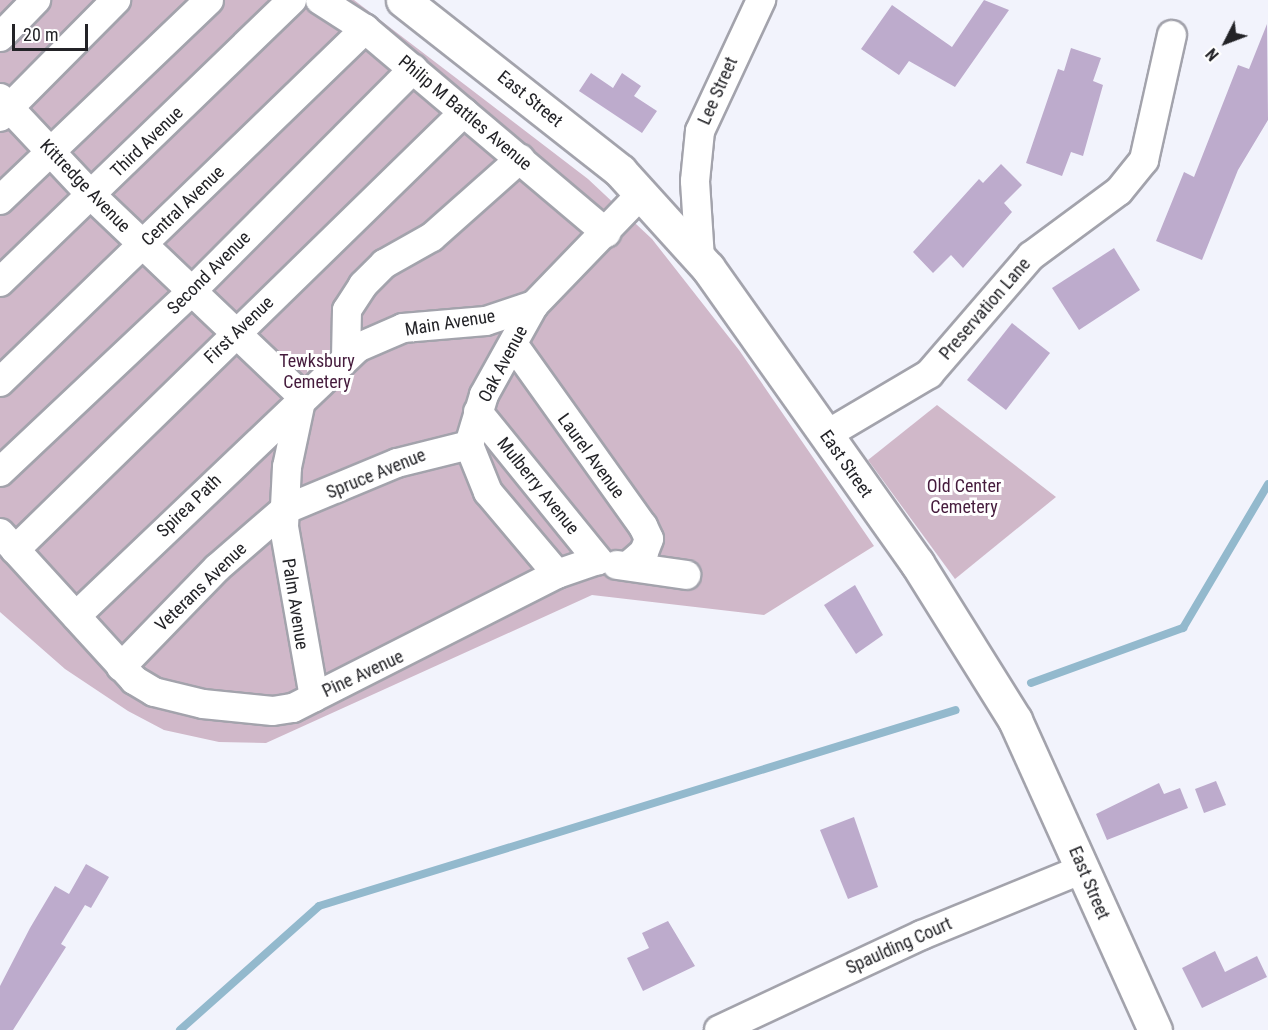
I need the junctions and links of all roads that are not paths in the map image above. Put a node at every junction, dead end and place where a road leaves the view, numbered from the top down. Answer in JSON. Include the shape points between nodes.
{"nodes":[{"id":1,"x":36,"y":0,"type":"edge"},
{"id":2,"x":116,"y":0,"type":"edge"},
{"id":3,"x":209,"y":0,"type":"edge"},
{"id":4,"x":292,"y":0,"type":"edge"},
{"id":5,"x":320,"y":0,"type":"edge"},
{"id":6,"x":403,"y":0,"type":"edge"},
{"id":7,"x":761,"y":0,"type":"edge"},
{"id":8,"x":365,"y":29,"type":"junction"},
{"id":9,"x":1172,"y":35,"type":"dead end"},
{"id":10,"x":0,"y":37,"type":"edge"},
{"id":11,"x":413,"y":69,"type":"junction"},
{"id":12,"x":3,"y":108,"type":"edge"},
{"id":13,"x":464,"y":112,"type":"junction"},
{"id":14,"x":52,"y":152,"type":"junction"},
{"id":15,"x":520,"y":159,"type":"junction"},
{"id":16,"x":642,"y":194,"type":"junction"},
{"id":17,"x":92,"y":196,"type":"junction"},
{"id":18,"x":0,"y":200,"type":"edge"},
{"id":19,"x":606,"y":233,"type":"junction"},
{"id":20,"x":143,"y":244,"type":"junction"},
{"id":21,"x":700,"y":259,"type":"junction"},
{"id":22,"x":0,"y":282,"type":"edge"},
{"id":23,"x":191,"y":292,"type":"junction"},
{"id":24,"x":534,"y":304,"type":"junction"},
{"id":25,"x":235,"y":334,"type":"junction"},
{"id":26,"x":513,"y":344,"type":"junction"},
{"id":27,"x":346,"y":358,"type":"junction"},
{"id":28,"x":0,"y":382,"type":"edge"},
{"id":29,"x":302,"y":396,"type":"junction"},
{"id":30,"x":478,"y":412,"type":"junction"},
{"id":31,"x":826,"y":435,"type":"junction"},
{"id":32,"x":469,"y":445,"type":"junction"},
{"id":33,"x":0,"y":472,"type":"edge"},
{"id":34,"x":284,"y":510,"type":"junction"},
{"id":35,"x":8,"y":541,"type":"edge"},
{"id":36,"x":598,"y":560,"type":"junction"},
{"id":37,"x":628,"y":566,"type":"junction"},
{"id":38,"x":557,"y":574,"type":"junction"},
{"id":39,"x":686,"y":575,"type":"dead end"},
{"id":40,"x":76,"y":616,"type":"junction"},
{"id":41,"x":121,"y":667,"type":"junction"},
{"id":42,"x":314,"y":697,"type":"junction"},
{"id":43,"x":1083,"y":870,"type":"junction"},
{"id":44,"x":719,"y":1030,"type":"edge"},
{"id":45,"x":1155,"y":1030,"type":"edge"}],
"edges":[{"from":1,"to":10,"type":"street"},
{"from":2,"to":12,"type":"street"},
{"from":3,"to":14,"type":"street"},
{"from":4,"to":17,"type":"street","name":"Third Avenue"},
{"from":5,"to":8,"type":"street","name":"Philip M Battles Avenue"},
{"from":6,"to":16,"type":"main road","name":"East Street"},
{"from":7,"to":21,"type":"street","name":"Lee Street","via":[[700,131],[695,181]]},
{"from":8,"to":11,"type":"street","name":"Philip M Battles Avenue"},
{"from":8,"to":20,"type":"street","name":"Central Avenue"},
{"from":9,"to":31,"type":"street","name":"Preservation Lane","via":[[1144,160],[1119,191],[1031,256],[929,374]]},
{"from":11,"to":13,"type":"street","name":"Philip M Battles Avenue"},
{"from":11,"to":23,"type":"street","name":"Second Avenue"},
{"from":12,"to":14,"type":"street","name":"Kittredge Avenue"},
{"from":13,"to":15,"type":"street","name":"Philip M Battles Avenue"},
{"from":13,"to":25,"type":"street","name":"First Avenue"},
{"from":14,"to":17,"type":"street","name":"Kittredge Avenue"},
{"from":14,"to":18,"type":"street"},
{"from":15,"to":19,"type":"street","name":"Philip M Battles Avenue"},
{"from":15,"to":27,"type":"street","via":[[432,237],[384,264],[363,285],[347,310]]},
{"from":16,"to":19,"type":"street","name":"Main Avenue"},
{"from":16,"to":21,"type":"main road","name":"East Street"},
{"from":17,"to":20,"type":"street","name":"Kittredge Avenue"},
{"from":17,"to":22,"type":"street","name":"Third Avenue"},
{"from":19,"to":24,"type":"street","name":"Main Avenue"},
{"from":20,"to":23,"type":"street","name":"Kittredge Avenue"},
{"from":20,"to":28,"type":"street","name":"Central Avenue"},
{"from":21,"to":31,"type":"main road","name":"East Street"},
{"from":23,"to":25,"type":"street","name":"Kittredge Avenue"},
{"from":23,"to":33,"type":"street","name":"Second Avenue"},
{"from":24,"to":26,"type":"street","name":"Oak Avenue"},
{"from":24,"to":27,"type":"street","name":"Main Avenue","via":[[486,321],[403,328]]},
{"from":25,"to":29,"type":"street","name":"Kittredge Avenue"},
{"from":25,"to":35,"type":"street","name":"First Avenue"},
{"from":26,"to":30,"type":"street","name":"Oak Avenue"},
{"from":26,"to":37,"type":"street","name":"Laurel Avenue","via":[[643,526],[649,539],[644,552]]},
{"from":27,"to":29,"type":"street","name":"Main Avenue"},
{"from":29,"to":34,"type":"street","name":"Palm Avenue"},
{"from":29,"to":40,"type":"street","name":"Spirea Path"},
{"from":30,"to":32,"type":"street","name":"Oak Avenue"},
{"from":30,"to":36,"type":"street","name":"Mulberry Avenue"},
{"from":31,"to":43,"type":"main road","name":"East Street","via":[[991,678]]},
{"from":32,"to":34,"type":"street","name":"Spruce Avenue","via":[[397,463]]},
{"from":32,"to":38,"type":"street","via":[[488,492]]},
{"from":34,"to":41,"type":"street","name":"Veterans Avenue","via":[[217,568]]},
{"from":34,"to":42,"type":"street","name":"Palm Avenue","via":[[287,560]]},
{"from":35,"to":40,"type":"street","name":"Pine Avenue"},
{"from":36,"to":37,"type":"street"},
{"from":36,"to":38,"type":"street","name":"Pine Avenue"},
{"from":37,"to":39,"type":"street"},
{"from":38,"to":42,"type":"street","name":"Pine Avenue"},
{"from":40,"to":41,"type":"street","name":"Pine Avenue"},
{"from":41,"to":42,"type":"street","name":"Pine Avenue","via":[[154,692],[203,704],[273,711]]},
{"from":43,"to":44,"type":"street","name":"Spaulding Court","via":[[922,935]]},
{"from":43,"to":45,"type":"main road","name":"East Street"}]}
